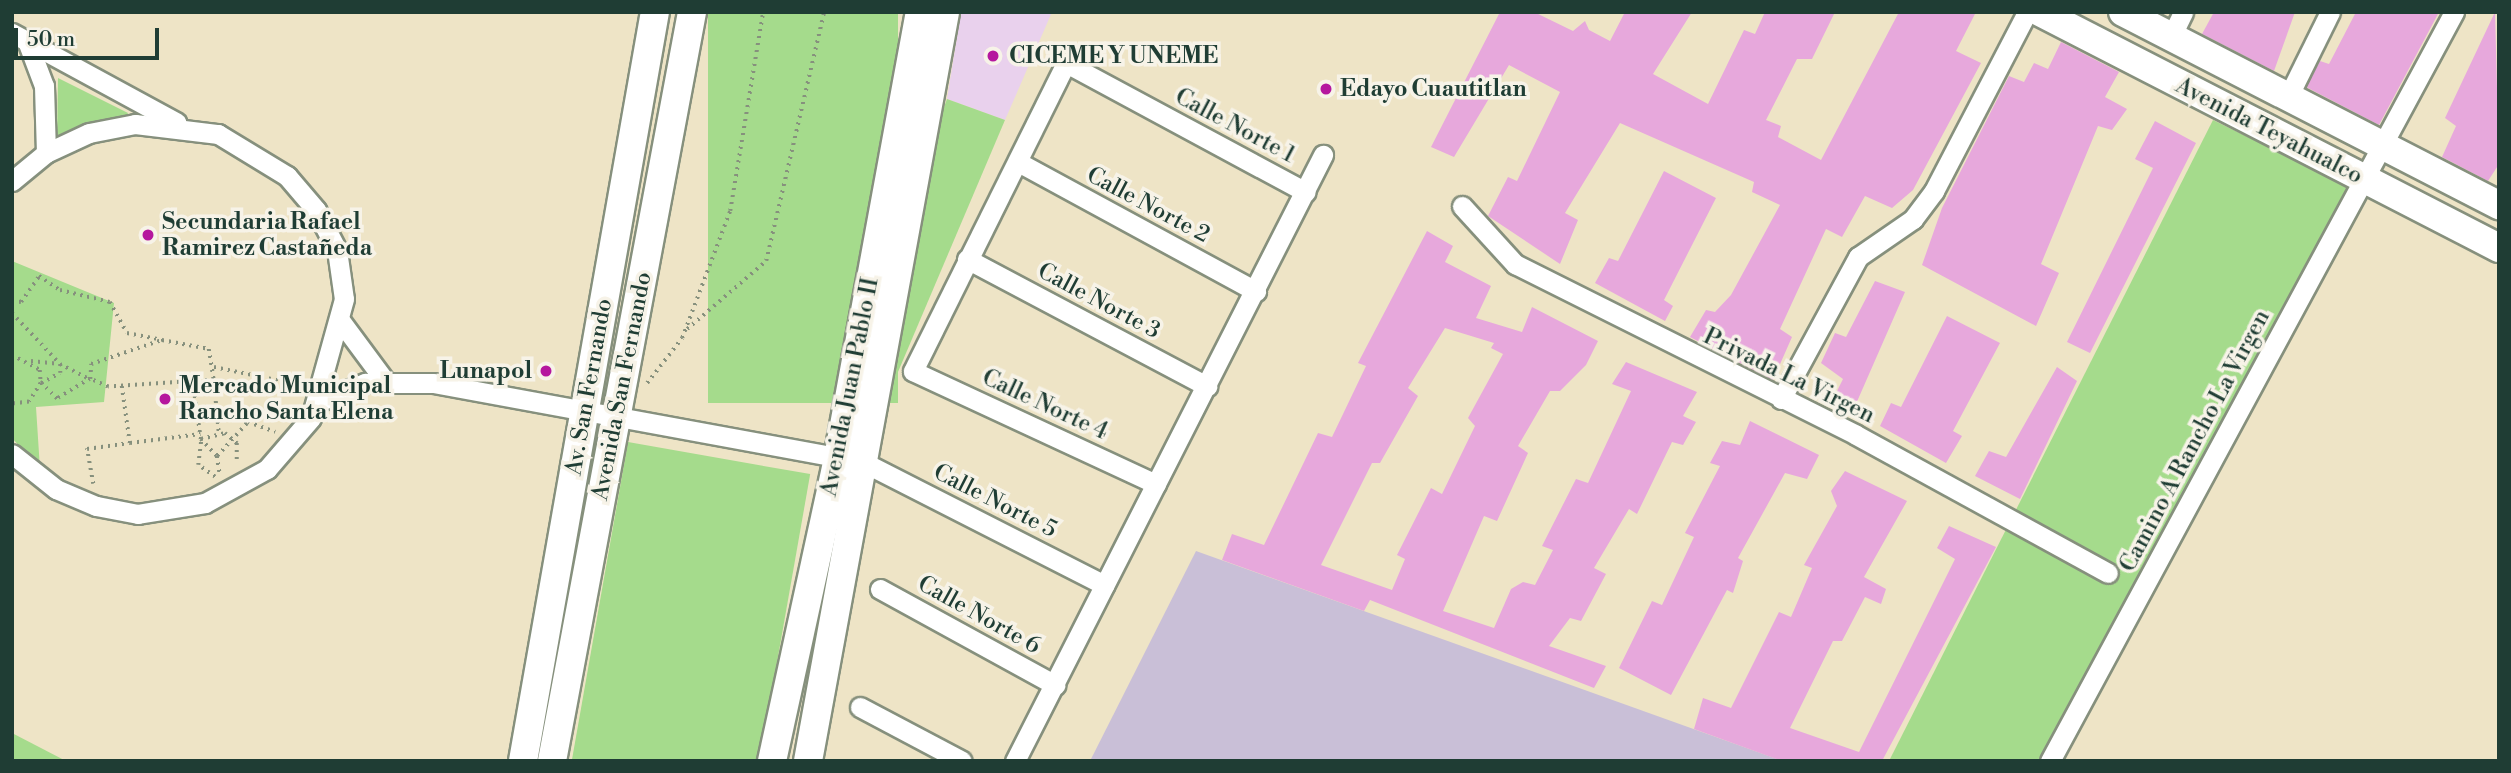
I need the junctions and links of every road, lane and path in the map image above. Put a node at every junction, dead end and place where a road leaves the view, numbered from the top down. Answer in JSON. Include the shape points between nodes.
{"nodes":[{"id":1,"x":655,"y":12,"type":"edge"},
{"id":2,"x":692,"y":12,"type":"edge"},
{"id":3,"x":763,"y":12,"type":"edge"},
{"id":4,"x":824,"y":12,"type":"edge"},
{"id":5,"x":920,"y":12,"type":"edge"},
{"id":6,"x":945,"y":12,"type":"edge"},
{"id":7,"x":2027,"y":12,"type":"edge"},
{"id":8,"x":2040,"y":12,"type":"edge"},
{"id":9,"x":2123,"y":12,"type":"edge"},
{"id":10,"x":2183,"y":12,"type":"edge"},
{"id":11,"x":2330,"y":12,"type":"edge"},
{"id":12,"x":2454,"y":12,"type":"edge"},
{"id":13,"x":19,"y":37,"type":"edge"},
{"id":14,"x":2171,"y":37,"type":"junction"},
{"id":15,"x":2288,"y":97,"type":"junction"},
{"id":16,"x":183,"y":125,"type":"junction"},
{"id":17,"x":2385,"y":146,"type":"junction"},
{"id":18,"x":46,"y":153,"type":"junction"},
{"id":19,"x":1323,"y":155,"type":"dead end"},
{"id":20,"x":1018,"y":162,"type":"junction"},
{"id":21,"x":2364,"y":180,"type":"junction"},
{"id":22,"x":12,"y":181,"type":"edge"},
{"id":23,"x":1306,"y":192,"type":"junction"},
{"id":24,"x":2499,"y":205,"type":"edge"},
{"id":25,"x":1462,"y":206,"type":"dead end"},
{"id":26,"x":2499,"y":248,"type":"edge"},
{"id":27,"x":967,"y":259,"type":"junction"},
{"id":28,"x":1256,"y":291,"type":"junction"},
{"id":29,"x":12,"y":301,"type":"edge"},
{"id":30,"x":12,"y":313,"type":"edge"},
{"id":31,"x":339,"y":319,"type":"junction"},
{"id":32,"x":686,"y":330,"type":"junction"},
{"id":33,"x":162,"y":340,"type":"junction"},
{"id":34,"x":12,"y":355,"type":"edge"},
{"id":35,"x":29,"y":360,"type":"junction"},
{"id":36,"x":60,"y":364,"type":"junction"},
{"id":37,"x":213,"y":367,"type":"junction"},
{"id":38,"x":90,"y":379,"type":"junction"},
{"id":39,"x":214,"y":380,"type":"junction"},
{"id":40,"x":385,"y":381,"type":"junction"},
{"id":41,"x":193,"y":382,"type":"junction"},
{"id":42,"x":41,"y":383,"type":"junction"},
{"id":43,"x":1207,"y":386,"type":"junction"},
{"id":44,"x":122,"y":387,"type":"junction"},
{"id":45,"x":645,"y":387,"type":"dead end"},
{"id":46,"x":312,"y":394,"type":"junction"},
{"id":47,"x":1781,"y":399,"type":"junction"},
{"id":48,"x":12,"y":404,"type":"edge"},
{"id":49,"x":585,"y":410,"type":"junction"},
{"id":50,"x":233,"y":416,"type":"dead end"},
{"id":51,"x":616,"y":416,"type":"junction"},
{"id":52,"x":248,"y":422,"type":"junction"},
{"id":53,"x":219,"y":433,"type":"junction"},
{"id":54,"x":278,"y":433,"type":"dead end"},
{"id":55,"x":200,"y":436,"type":"junction"},
{"id":56,"x":231,"y":438,"type":"junction"},
{"id":57,"x":130,"y":443,"type":"junction"},
{"id":58,"x":12,"y":454,"type":"edge"},
{"id":59,"x":217,"y":456,"type":"junction"},
{"id":60,"x":851,"y":460,"type":"junction"},
{"id":61,"x":220,"y":479,"type":"junction"},
{"id":62,"x":209,"y":484,"type":"dead end"},
{"id":63,"x":1156,"y":484,"type":"junction"},
{"id":64,"x":80,"y":488,"type":"dead end"},
{"id":65,"x":2108,"y":573,"type":"dead end"},
{"id":66,"x":1104,"y":585,"type":"junction"},
{"id":67,"x":880,"y":589,"type":"dead end"},
{"id":68,"x":1055,"y":685,"type":"junction"},
{"id":69,"x":860,"y":707,"type":"dead end"},
{"id":70,"x":523,"y":761,"type":"edge"},
{"id":71,"x":552,"y":761,"type":"edge"},
{"id":72,"x":772,"y":761,"type":"edge"},
{"id":73,"x":807,"y":761,"type":"edge"},
{"id":74,"x":962,"y":761,"type":"edge"},
{"id":75,"x":1015,"y":761,"type":"edge"},
{"id":76,"x":2050,"y":761,"type":"edge"}],
"edges":[{"from":1,"to":49,"type":"street","name":"Av. San Fernando"},
{"from":2,"to":51,"type":"street","name":"Avenida San Fernando"},
{"from":3,"to":32,"type":"path","via":[[730,211]]},
{"from":4,"to":32,"type":"path","via":[[766,261]]},
{"from":5,"to":60,"type":"street","name":"Avenida Juan Pablo II"},
{"from":6,"to":60,"type":"street"},
{"from":7,"to":47,"type":"street","via":[[1934,191],[1913,219],[1858,257]]},
{"from":8,"to":21,"type":"street","name":"Avenida Teyahualco"},
{"from":9,"to":14,"type":"street","name":"Avenida Teyahualco"},
{"from":10,"to":14,"type":"street"},
{"from":11,"to":15,"type":"street"},
{"from":12,"to":17,"type":"street","name":"Camino A Rancho La Virgen"},
{"from":13,"to":16,"type":"street"},
{"from":13,"to":18,"type":"street","via":[[44,86]]},
{"from":14,"to":15,"type":"street","name":"Avenida Teyahualco"},
{"from":15,"to":17,"type":"street","name":"Avenida Teyahualco"},
{"from":16,"to":18,"type":"street","via":[[125,125],[89,133]]},
{"from":16,"to":31,"type":"street","via":[[250,149],[287,176],[316,210],[337,250],[344,299]]},
{"from":17,"to":21,"type":"street","name":"Camino A Rancho La Virgen"},
{"from":17,"to":24,"type":"street","name":"Avenida Teyahualco"},
{"from":18,"to":22,"type":"street"},
{"from":19,"to":23,"type":"street"},
{"from":20,"to":23,"type":"street","name":"Calle Norte 1","via":[[1066,63]]},
{"from":20,"to":27,"type":"street"},
{"from":20,"to":28,"type":"street","name":"Calle Norte 2"},
{"from":21,"to":26,"type":"street","name":"Avenida Teyahualco"},
{"from":21,"to":76,"type":"street","name":"Camino A Rancho La Virgen"},
{"from":23,"to":28,"type":"street"},
{"from":25,"to":47,"type":"street","name":"Privada La Virgen","via":[[1515,264]]},
{"from":27,"to":43,"type":"street","name":"Calle Norte 3"},
{"from":27,"to":63,"type":"street","name":"Calle Norte 4","via":[[913,371]]},
{"from":28,"to":43,"type":"street"},
{"from":29,"to":33,"type":"path","via":[[21,302],[39,276],[60,290],[110,302],[127,334]]},
{"from":30,"to":36,"type":"path"},
{"from":31,"to":40,"type":"street"},
{"from":31,"to":46,"type":"street"},
{"from":32,"to":45,"type":"path"},
{"from":33,"to":37,"type":"path","via":[[209,349]]},
{"from":33,"to":38,"type":"path","via":[[91,364]]},
{"from":34,"to":35,"type":"path"},
{"from":35,"to":36,"type":"path"},
{"from":35,"to":42,"type":"path","via":[[40,370]]},
{"from":36,"to":38,"type":"path"},
{"from":36,"to":42,"type":"path","via":[[60,373]]},
{"from":37,"to":39,"type":"path"},
{"from":37,"to":46,"type":"path"},
{"from":38,"to":42,"type":"path","via":[[57,399]]},
{"from":38,"to":44,"type":"path"},
{"from":39,"to":41,"type":"path"},
{"from":39,"to":53,"type":"path"},
{"from":40,"to":46,"type":"street","name":"Calle Norte 5"},
{"from":40,"to":49,"type":"street","name":"Calle Norte 5","via":[[433,383]]},
{"from":41,"to":44,"type":"path"},
{"from":41,"to":55,"type":"path"},
{"from":42,"to":48,"type":"path","via":[[29,402]]},
{"from":43,"to":63,"type":"street"},
{"from":44,"to":57,"type":"path"},
{"from":46,"to":58,"type":"street","via":[[267,469],[205,503],[138,514],[96,506],[56,489]]},
{"from":47,"to":65,"type":"street","name":"Privada La Virgen"},
{"from":49,"to":51,"type":"street","name":"Calle Norte 5"},
{"from":49,"to":70,"type":"street","name":"Av. San Fernando"},
{"from":50,"to":52,"type":"path"},
{"from":51,"to":60,"type":"street","name":"Calle Norte 5"},
{"from":51,"to":71,"type":"street","name":"Avenida San Fernando"},
{"from":52,"to":54,"type":"path"},
{"from":52,"to":56,"type":"path"},
{"from":53,"to":55,"type":"path"},
{"from":53,"to":56,"type":"path"},
{"from":55,"to":57,"type":"path"},
{"from":55,"to":59,"type":"path"},
{"from":55,"to":61,"type":"path","via":[[198,465]]},
{"from":56,"to":59,"type":"path"},
{"from":56,"to":61,"type":"path","via":[[239,459],[231,475]]},
{"from":57,"to":64,"type":"path","via":[[84,450],[94,491]]},
{"from":59,"to":61,"type":"path"},
{"from":60,"to":66,"type":"street","name":"Calle Norte 5"},
{"from":60,"to":72,"type":"street","name":"Avenida Juan Pablo II"},
{"from":60,"to":73,"type":"street"},
{"from":61,"to":62,"type":"path"},
{"from":63,"to":66,"type":"street"},
{"from":66,"to":68,"type":"street"},
{"from":67,"to":68,"type":"street","name":"Calle Norte 6"},
{"from":68,"to":75,"type":"street"},
{"from":69,"to":74,"type":"street"}]}
